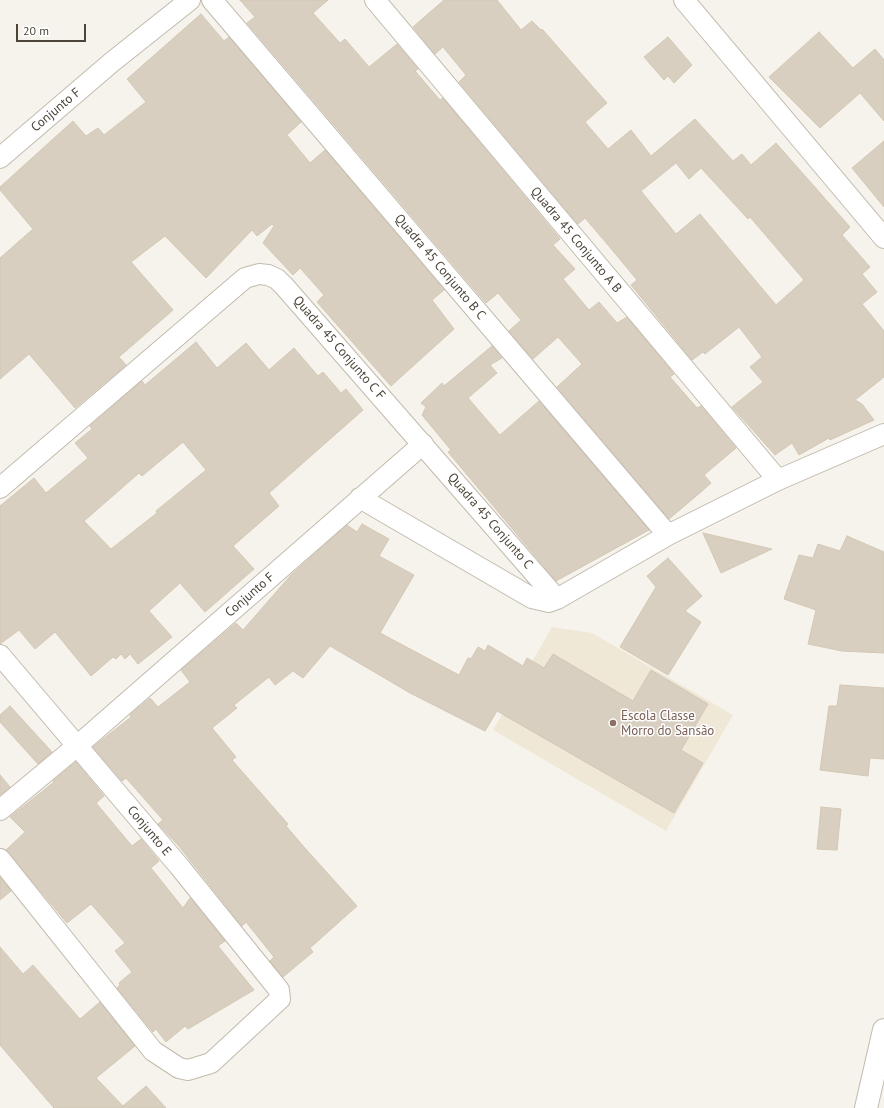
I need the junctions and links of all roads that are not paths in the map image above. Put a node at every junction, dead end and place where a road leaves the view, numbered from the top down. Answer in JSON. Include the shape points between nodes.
{"nodes":[{"id":1,"x":190,"y":0,"type":"edge"},
{"id":2,"x":212,"y":0,"type":"edge"},
{"id":3,"x":375,"y":0,"type":"edge"},
{"id":4,"x":684,"y":0,"type":"edge"},
{"id":5,"x":0,"y":158,"type":"edge"},
{"id":6,"x":884,"y":238,"type":"edge"},
{"id":7,"x":884,"y":434,"type":"edge"},
{"id":8,"x":423,"y":444,"type":"junction"},
{"id":9,"x":778,"y":480,"type":"junction"},
{"id":10,"x":0,"y":488,"type":"edge"},
{"id":11,"x":360,"y":498,"type":"junction"},
{"id":12,"x":668,"y":535,"type":"junction"},
{"id":13,"x":557,"y":599,"type":"junction"},
{"id":14,"x":0,"y":655,"type":"edge"},
{"id":15,"x":78,"y":746,"type":"junction"},
{"id":16,"x":0,"y":810,"type":"edge"},
{"id":17,"x":0,"y":859,"type":"edge"},
{"id":18,"x":884,"y":1030,"type":"edge"},
{"id":19,"x":866,"y":1108,"type":"edge"}],
"edges":[{"from":1,"to":5,"type":"street","name":"Conjunto F","via":[[112,62]]},
{"from":2,"to":12,"type":"street","name":"Quadra 45 Conjunto B C"},
{"from":3,"to":9,"type":"street","name":"Quadra 45 Conjunto A B"},
{"from":4,"to":6,"type":"street"},
{"from":7,"to":9,"type":"street"},
{"from":8,"to":10,"type":"street","name":"Quadra 45 Conjunto C F","via":[[285,287],[268,275],[258,274],[245,278]]},
{"from":8,"to":11,"type":"street","name":"Conjunto F"},
{"from":8,"to":13,"type":"street","name":"Quadra 45 Conjunto C"},
{"from":9,"to":12,"type":"street"},
{"from":11,"to":13,"type":"street","via":[[532,598],[545,602]]},
{"from":11,"to":15,"type":"street","name":"Conjunto F"},
{"from":12,"to":13,"type":"street"},
{"from":14,"to":15,"type":"street","name":"Conjunto E"},
{"from":15,"to":16,"type":"street","name":"Conjunto F"},
{"from":15,"to":17,"type":"street","name":"Conjunto E","via":[[279,990],[280,999],[211,1063],[188,1070],[167,1060],[153,1051]]},
{"from":18,"to":19,"type":"street"}]}
